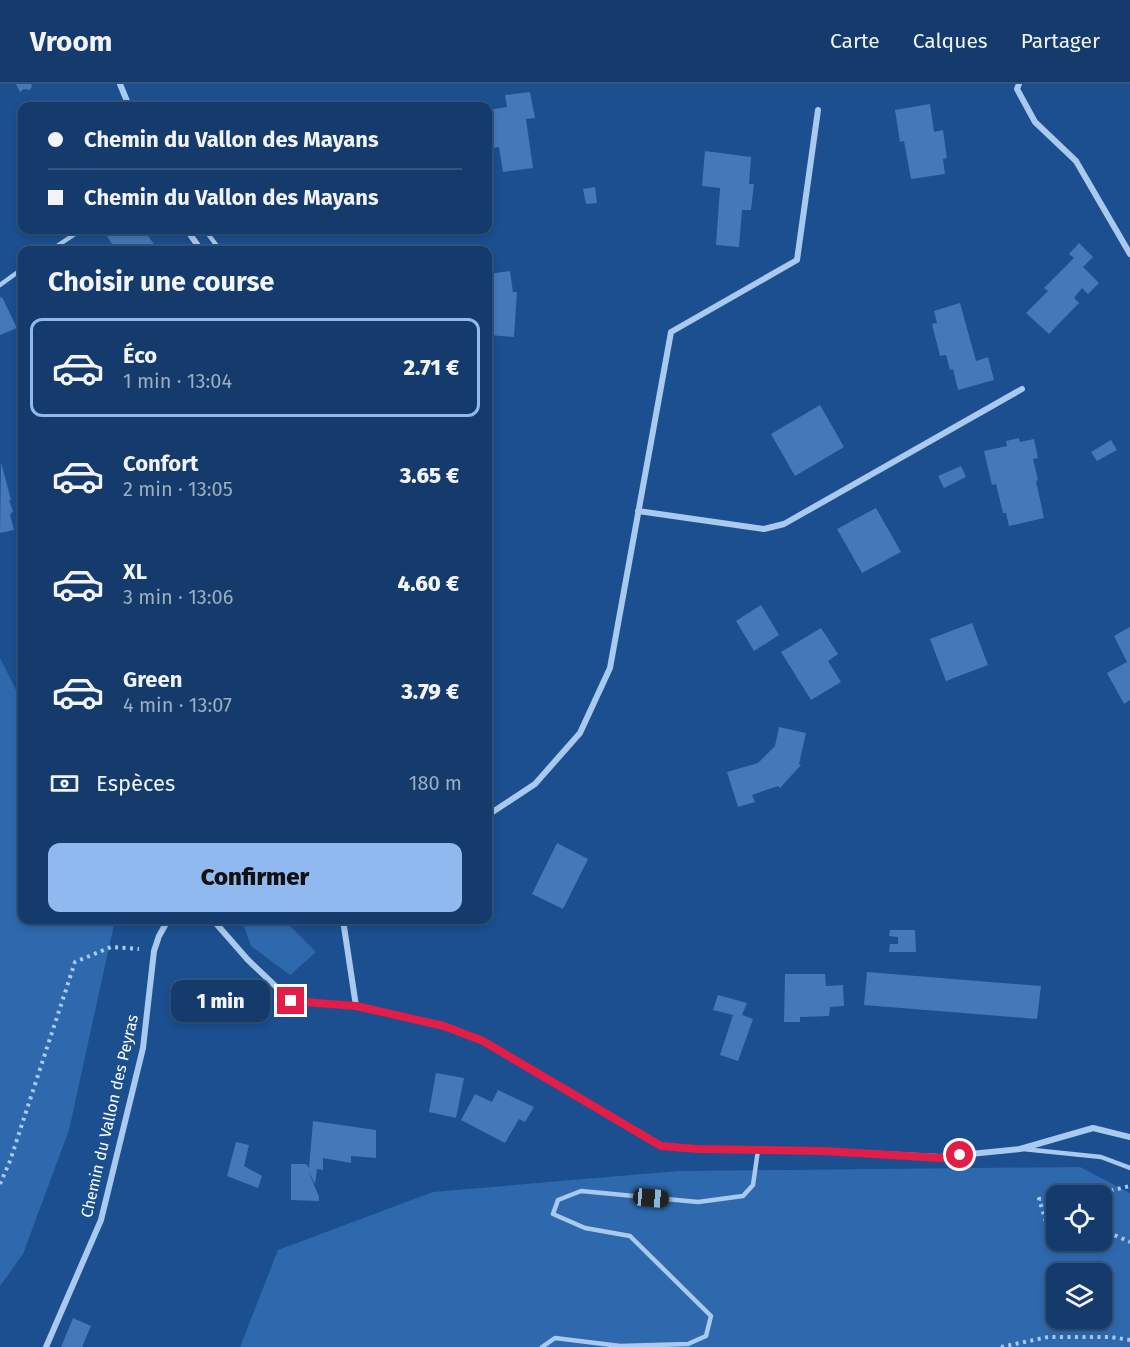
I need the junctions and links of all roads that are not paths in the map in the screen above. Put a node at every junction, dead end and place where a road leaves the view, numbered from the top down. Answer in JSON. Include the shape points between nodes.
{"nodes":[{"id":1,"x":120,"y":84,"type":"edge"},
{"id":2,"x":1019,"y":84,"type":"edge"},
{"id":3,"x":127,"y":102,"type":"edge"},
{"id":4,"x":818,"y":110,"type":"dead end"},
{"id":5,"x":75,"y":234,"type":"edge"},
{"id":6,"x":57,"y":246,"type":"edge"},
{"id":7,"x":1130,"y":254,"type":"edge"},
{"id":8,"x":18,"y":272,"type":"edge"},
{"id":9,"x":0,"y":285,"type":"edge"},
{"id":10,"x":1022,"y":389,"type":"dead end"},
{"id":11,"x":638,"y":511,"type":"junction"},
{"id":12,"x":492,"y":812,"type":"edge"},
{"id":13,"x":166,"y":924,"type":"edge"},
{"id":14,"x":216,"y":924,"type":"edge"},
{"id":15,"x":344,"y":924,"type":"edge"},
{"id":16,"x":356,"y":1006,"type":"junction"},
{"id":17,"x":1130,"y":1137,"type":"edge"},
{"id":18,"x":1020,"y":1149,"type":"junction"},
{"id":19,"x":758,"y":1150,"type":"junction"},
{"id":20,"x":1130,"y":1168,"type":"edge"},
{"id":21,"x":46,"y":1347,"type":"edge"},
{"id":22,"x":542,"y":1347,"type":"edge"}],
"edges":[{"from":1,"to":3,"type":"street"},
{"from":2,"to":7,"type":"street","via":[[1017,89],[1035,122],[1076,161]]},
{"from":4,"to":11,"type":"street","via":[[796,260],[671,332]]},
{"from":5,"to":6,"type":"lane"},
{"from":8,"to":9,"type":"lane"},
{"from":10,"to":11,"type":"street","via":[[784,524],[764,529]]},
{"from":11,"to":12,"type":"street","via":[[610,668],[580,733],[535,784]]},
{"from":13,"to":21,"type":"street","name":"Chemin du Vallon des Peyras","via":[[154,951],[142,1048],[100,1220]]},
{"from":14,"to":16,"type":"street","via":[[291,1001]]},
{"from":15,"to":16,"type":"street"},
{"from":16,"to":19,"type":"street","via":[[444,1026],[483,1041],[661,1146]]},
{"from":17,"to":18,"type":"street","via":[[1093,1128]]},
{"from":18,"to":19,"type":"street","via":[[940,1158]]},
{"from":18,"to":20,"type":"lane","via":[[1101,1157]]},
{"from":19,"to":22,"type":"lane","via":[[753,1185],[743,1196],[698,1202],[581,1191],[558,1200],[553,1214],[585,1228],[630,1236],[711,1316],[706,1336],[688,1344],[620,1346],[555,1338]]}]}
